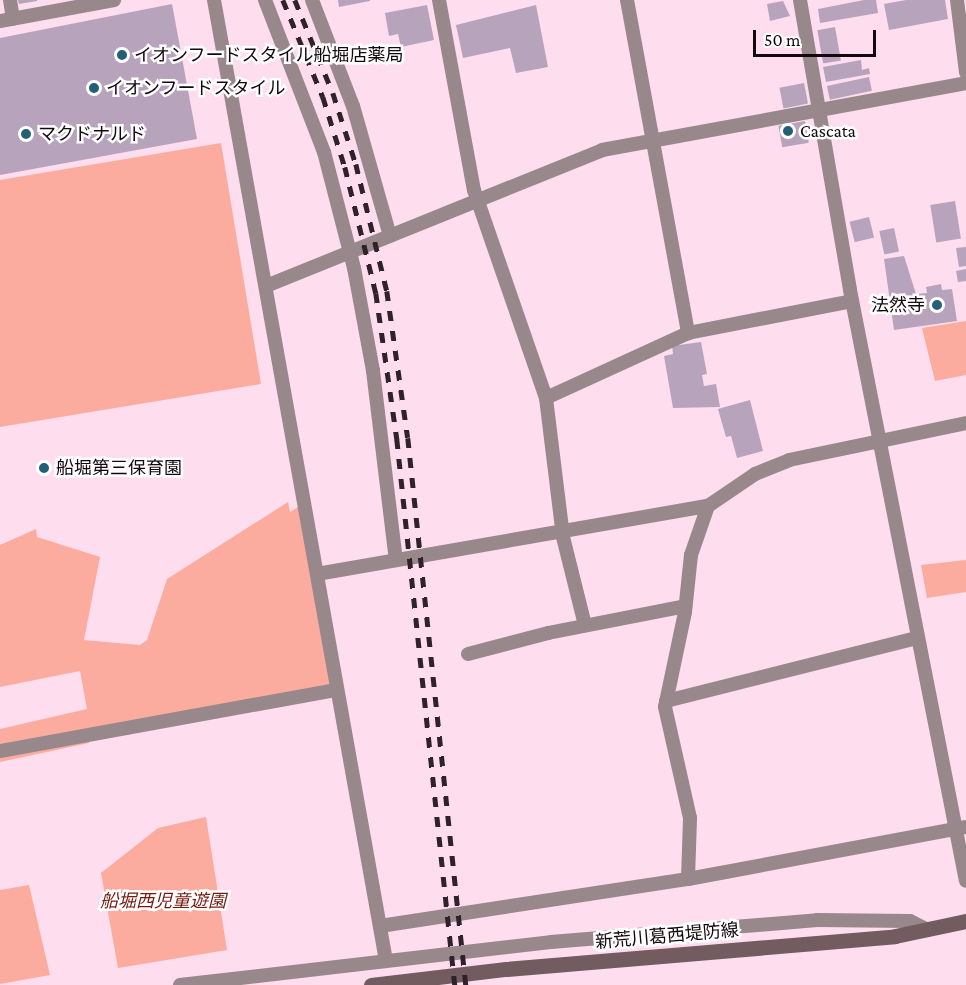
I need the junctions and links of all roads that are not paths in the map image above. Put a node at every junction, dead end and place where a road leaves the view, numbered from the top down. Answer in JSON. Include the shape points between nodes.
{"nodes":[{"id":1,"x":10,"y":0,"type":"edge"},
{"id":2,"x":114,"y":0,"type":"edge"},
{"id":3,"x":214,"y":0,"type":"edge"},
{"id":4,"x":265,"y":0,"type":"edge"},
{"id":5,"x":312,"y":0,"type":"edge"},
{"id":6,"x":439,"y":0,"type":"edge"},
{"id":7,"x":627,"y":0,"type":"edge"},
{"id":8,"x":800,"y":0,"type":"edge"},
{"id":9,"x":957,"y":0,"type":"edge"},
{"id":10,"x":7,"y":20,"type":"edge"},
{"id":11,"x":966,"y":72,"type":"edge"},
{"id":12,"x":966,"y":83,"type":"edge"},
{"id":13,"x":819,"y":110,"type":"junction"},
{"id":14,"x":652,"y":141,"type":"junction"},
{"id":15,"x":477,"y":201,"type":"junction"},
{"id":16,"x":390,"y":236,"type":"junction"},
{"id":17,"x":350,"y":253,"type":"junction"},
{"id":18,"x":266,"y":286,"type":"junction"},
{"id":19,"x":852,"y":301,"type":"junction"},
{"id":20,"x":688,"y":333,"type":"junction"},
{"id":21,"x":546,"y":398,"type":"junction"},
{"id":22,"x":966,"y":423,"type":"edge"},
{"id":23,"x":879,"y":442,"type":"junction"},
{"id":24,"x":708,"y":506,"type":"junction"},
{"id":25,"x":563,"y":529,"type":"junction"},
{"id":26,"x":396,"y":560,"type":"junction"},
{"id":27,"x":317,"y":574,"type":"junction"},
{"id":28,"x":685,"y":606,"type":"junction"},
{"id":29,"x":585,"y":626,"type":"junction"},
{"id":30,"x":917,"y":638,"type":"junction"},
{"id":31,"x":468,"y":654,"type":"dead end"},
{"id":32,"x":338,"y":690,"type":"junction"},
{"id":33,"x":666,"y":701,"type":"junction"},
{"id":34,"x":0,"y":751,"type":"edge"},
{"id":35,"x":961,"y":829,"type":"edge"},
{"id":36,"x":688,"y":879,"type":"junction"},
{"id":37,"x":966,"y":881,"type":"edge"},
{"id":38,"x":966,"y":921,"type":"edge"},
{"id":39,"x":380,"y":926,"type":"junction"},
{"id":40,"x":928,"y":930,"type":"junction"},
{"id":41,"x":386,"y":961,"type":"junction"},
{"id":42,"x":180,"y":985,"type":"edge"},
{"id":43,"x":371,"y":985,"type":"edge"}],
"edges":[{"from":1,"to":10,"type":"street"},
{"from":2,"to":10,"type":"street"},
{"from":3,"to":18,"type":"street"},
{"from":4,"to":17,"type":"street","via":[[324,152]]},
{"from":5,"to":16,"type":"street","via":[[353,106]]},
{"from":6,"to":15,"type":"street"},
{"from":7,"to":14,"type":"street"},
{"from":8,"to":13,"type":"street"},
{"from":9,"to":11,"type":"street"},
{"from":12,"to":13,"type":"street"},
{"from":13,"to":14,"type":"street"},
{"from":13,"to":19,"type":"street"},
{"from":14,"to":15,"type":"street","via":[[602,150]]},
{"from":14,"to":20,"type":"street"},
{"from":15,"to":16,"type":"street"},
{"from":15,"to":21,"type":"street"},
{"from":16,"to":17,"type":"street"},
{"from":17,"to":18,"type":"street"},
{"from":17,"to":26,"type":"street","via":[[373,371]]},
{"from":18,"to":27,"type":"street"},
{"from":19,"to":20,"type":"street"},
{"from":19,"to":23,"type":"street"},
{"from":20,"to":21,"type":"street"},
{"from":21,"to":25,"type":"street"},
{"from":22,"to":23,"type":"street"},
{"from":23,"to":24,"type":"street","via":[[789,460],[755,474]]},
{"from":23,"to":30,"type":"street"},
{"from":24,"to":25,"type":"street"},
{"from":24,"to":28,"type":"street","via":[[691,555]]},
{"from":25,"to":26,"type":"street"},
{"from":25,"to":29,"type":"street"},
{"from":26,"to":27,"type":"street"},
{"from":27,"to":32,"type":"street"},
{"from":28,"to":29,"type":"street"},
{"from":28,"to":33,"type":"street"},
{"from":29,"to":31,"type":"street"},
{"from":30,"to":33,"type":"street"},
{"from":30,"to":35,"type":"street"},
{"from":32,"to":34,"type":"street"},
{"from":32,"to":39,"type":"street"},
{"from":33,"to":36,"type":"street","via":[[670,736],[690,818]]},
{"from":35,"to":36,"type":"street"},
{"from":35,"to":37,"type":"street"},
{"from":36,"to":39,"type":"street"},
{"from":38,"to":40,"type":"main road","name":"新荒川葛西堤防線"},
{"from":39,"to":41,"type":"street"},
{"from":40,"to":41,"type":"street","via":[[910,921],[817,920]]},
{"from":40,"to":43,"type":"main road","name":"新荒川葛西堤防線"},
{"from":41,"to":42,"type":"street"}]}
